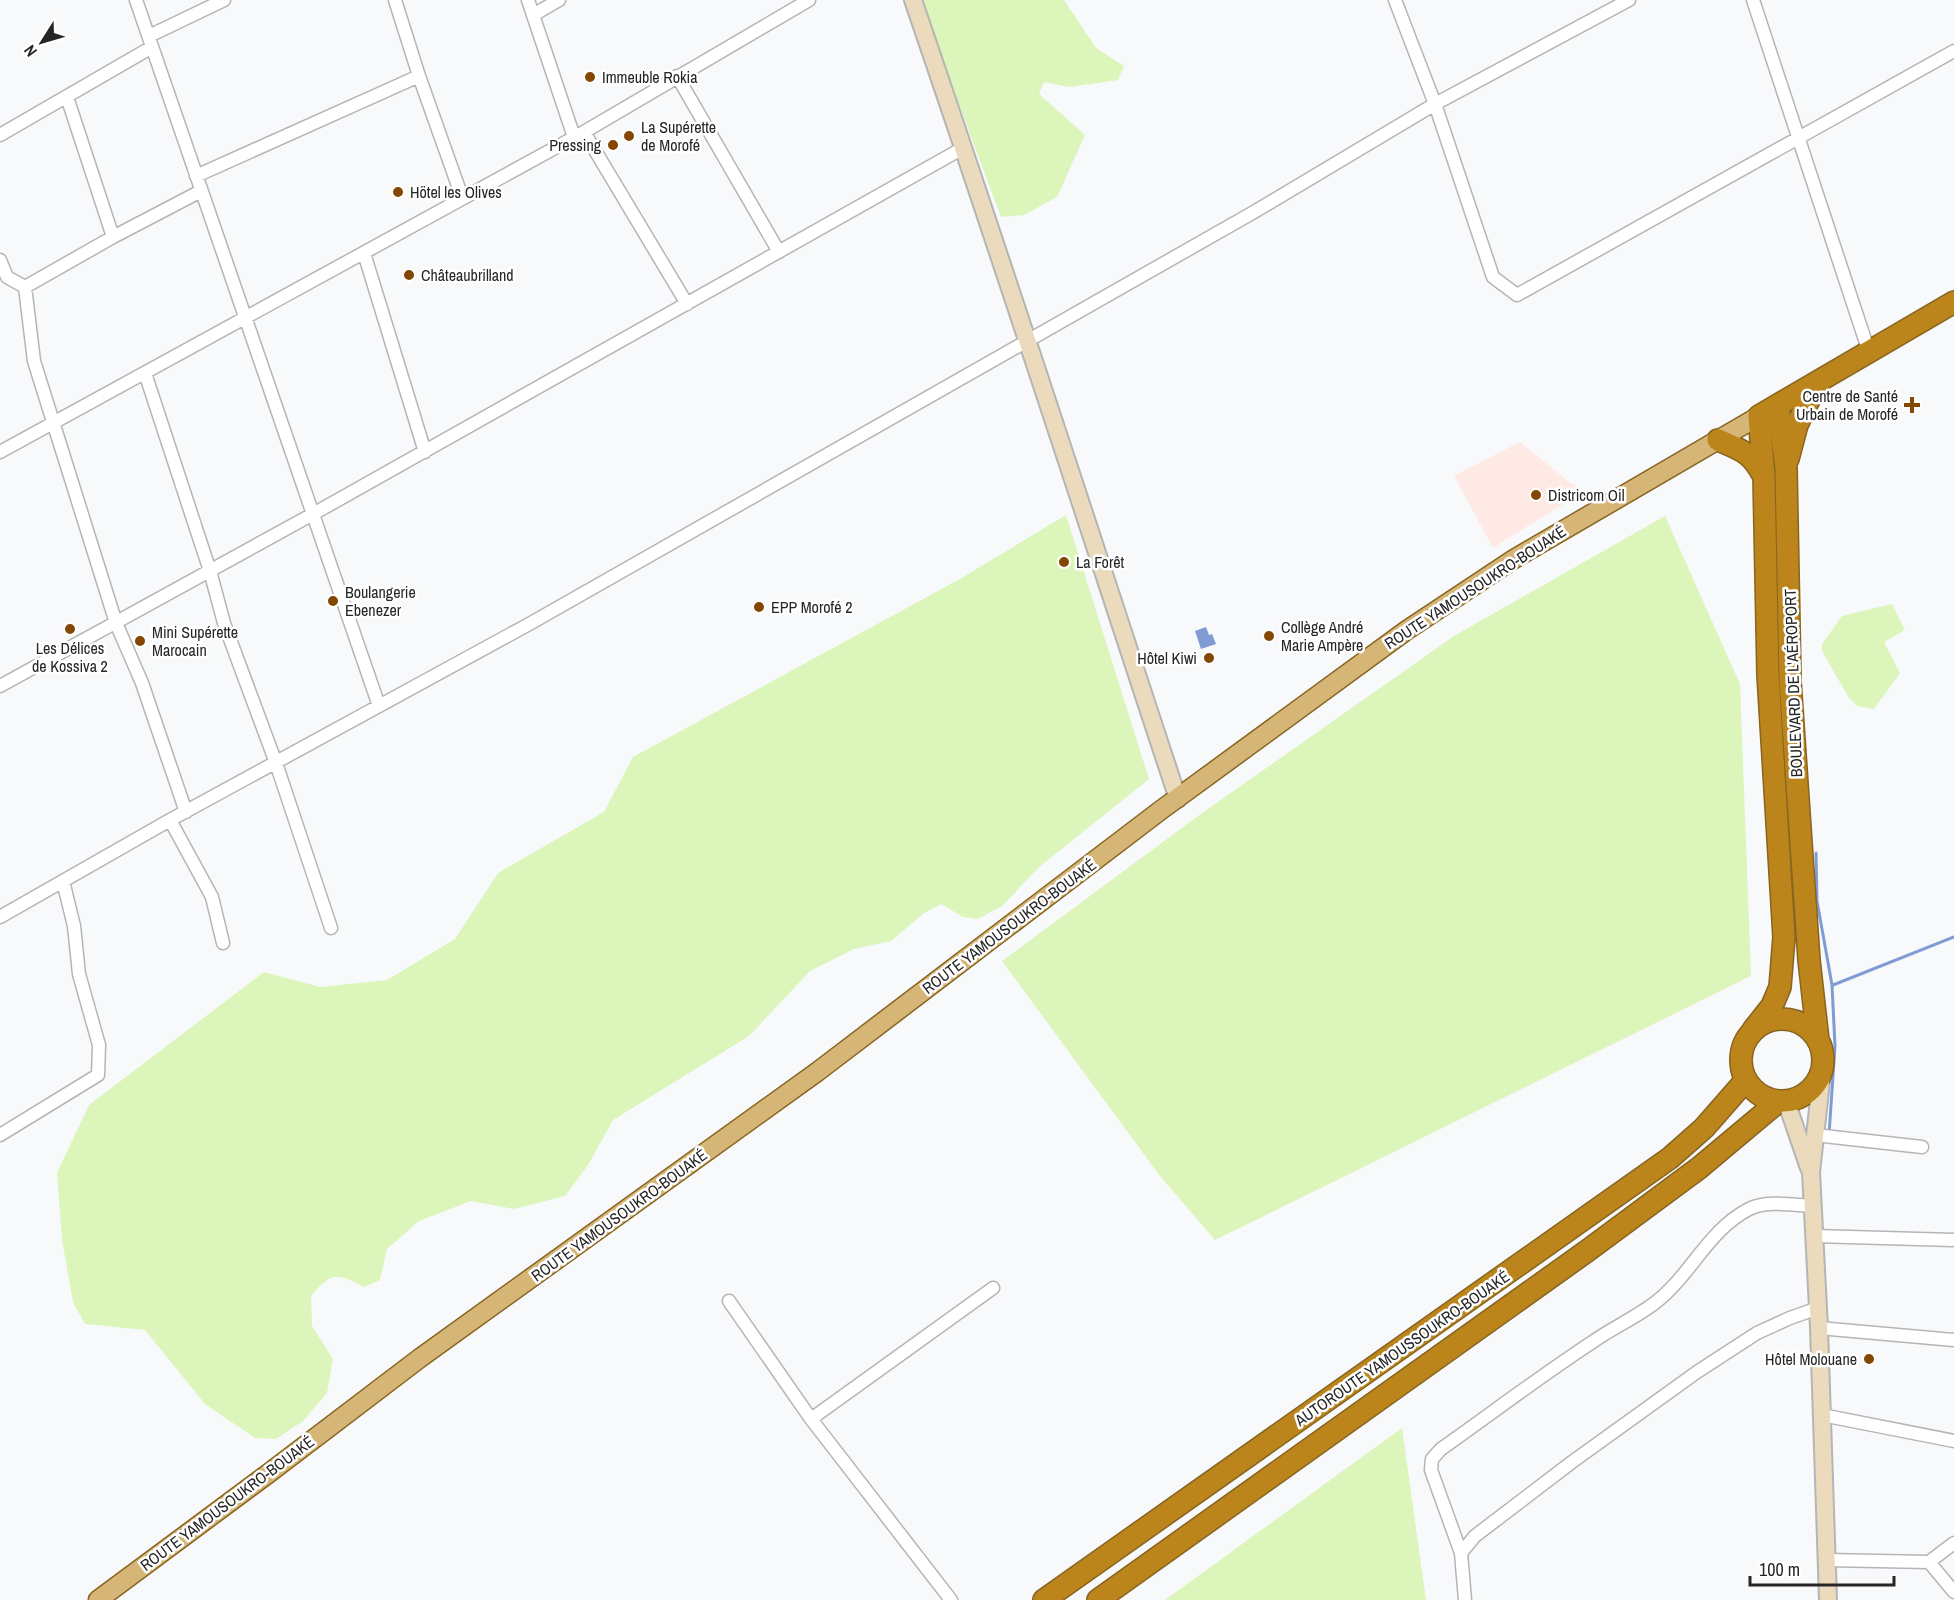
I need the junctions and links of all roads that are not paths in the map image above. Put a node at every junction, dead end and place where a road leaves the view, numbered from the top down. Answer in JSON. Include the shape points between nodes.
{"nodes":[{"id":1,"x":136,"y":0,"type":"edge"},
{"id":2,"x":224,"y":0,"type":"edge"},
{"id":3,"x":395,"y":0,"type":"edge"},
{"id":4,"x":528,"y":0,"type":"edge"},
{"id":5,"x":559,"y":0,"type":"edge"},
{"id":6,"x":809,"y":0,"type":"edge"},
{"id":7,"x":913,"y":0,"type":"edge"},
{"id":8,"x":1395,"y":0,"type":"edge"},
{"id":9,"x":1629,"y":0,"type":"edge"},
{"id":10,"x":1753,"y":0,"type":"edge"},
{"id":11,"x":533,"y":15,"type":"junction"},
{"id":12,"x":150,"y":42,"type":"junction"},
{"id":13,"x":1954,"y":51,"type":"edge"},
{"id":14,"x":419,"y":76,"type":"junction"},
{"id":15,"x":677,"y":76,"type":"junction"},
{"id":16,"x":67,"y":97,"type":"junction"},
{"id":17,"x":1435,"y":104,"type":"junction"},
{"id":18,"x":0,"y":135,"type":"edge"},
{"id":19,"x":579,"y":135,"type":"junction"},
{"id":20,"x":1798,"y":137,"type":"junction"},
{"id":21,"x":963,"y":148,"type":"junction"},
{"id":22,"x":196,"y":176,"type":"junction"},
{"id":23,"x":201,"y":191,"type":"junction"},
{"id":24,"x":462,"y":198,"type":"junction"},
{"id":25,"x":112,"y":237,"type":"junction"},
{"id":26,"x":779,"y":252,"type":"junction"},
{"id":27,"x":364,"y":253,"type":"junction"},
{"id":28,"x":0,"y":260,"type":"edge"},
{"id":29,"x":25,"y":287,"type":"junction"},
{"id":30,"x":1954,"y":302,"type":"edge"},
{"id":31,"x":687,"y":304,"type":"junction"},
{"id":32,"x":246,"y":317,"type":"junction"},
{"id":33,"x":1026,"y":341,"type":"junction"},
{"id":34,"x":1869,"y":352,"type":"junction"},
{"id":35,"x":145,"y":373,"type":"junction"},
{"id":36,"x":1817,"y":383,"type":"junction"},
{"id":37,"x":1778,"y":406,"type":"junction"},
{"id":38,"x":1759,"y":416,"type":"junction"},
{"id":39,"x":55,"y":423,"type":"junction"},
{"id":40,"x":1718,"y":440,"type":"junction"},
{"id":41,"x":0,"y":452,"type":"edge"},
{"id":42,"x":425,"y":452,"type":"junction"},
{"id":43,"x":1786,"y":468,"type":"junction"},
{"id":44,"x":1764,"y":476,"type":"junction"},
{"id":45,"x":313,"y":514,"type":"junction"},
{"id":46,"x":210,"y":571,"type":"junction"},
{"id":47,"x":116,"y":623,"type":"junction"},
{"id":48,"x":0,"y":686,"type":"edge"},
{"id":49,"x":379,"y":706,"type":"junction"},
{"id":50,"x":276,"y":763,"type":"junction"},
{"id":51,"x":1178,"y":799,"type":"junction"},
{"id":52,"x":186,"y":812,"type":"junction"},
{"id":53,"x":170,"y":819,"type":"junction"},
{"id":54,"x":63,"y":881,"type":"junction"},
{"id":55,"x":0,"y":917,"type":"edge"},
{"id":56,"x":331,"y":928,"type":"dead end"},
{"id":57,"x":223,"y":943,"type":"dead end"},
{"id":58,"x":1753,"y":1030,"type":"junction"},
{"id":59,"x":1818,"y":1040,"type":"junction"},
{"id":60,"x":1822,"y":1073,"type":"junction"},
{"id":61,"x":1746,"y":1080,"type":"junction"},
{"id":62,"x":1782,"y":1101,"type":"junction"},
{"id":63,"x":0,"y":1135,"type":"edge"},
{"id":64,"x":1815,"y":1135,"type":"junction"},
{"id":65,"x":1922,"y":1147,"type":"dead end"},
{"id":66,"x":1811,"y":1172,"type":"junction"},
{"id":67,"x":1812,"y":1206,"type":"junction"},
{"id":68,"x":1814,"y":1236,"type":"junction"},
{"id":69,"x":1954,"y":1240,"type":"edge"},
{"id":70,"x":993,"y":1288,"type":"dead end"},
{"id":71,"x":729,"y":1301,"type":"dead end"},
{"id":72,"x":1818,"y":1308,"type":"junction"},
{"id":73,"x":1819,"y":1328,"type":"junction"},
{"id":74,"x":1954,"y":1340,"type":"edge"},
{"id":75,"x":1822,"y":1415,"type":"junction"},
{"id":76,"x":811,"y":1419,"type":"junction"},
{"id":77,"x":1954,"y":1441,"type":"edge"},
{"id":78,"x":1954,"y":1543,"type":"edge"},
{"id":79,"x":1461,"y":1553,"type":"junction"},
{"id":80,"x":1827,"y":1560,"type":"junction"},
{"id":81,"x":1929,"y":1562,"type":"junction"},
{"id":82,"x":1954,"y":1592,"type":"edge"},
{"id":83,"x":98,"y":1600,"type":"edge"},
{"id":84,"x":951,"y":1600,"type":"edge"},
{"id":85,"x":1044,"y":1600,"type":"edge"},
{"id":86,"x":1098,"y":1600,"type":"edge"},
{"id":87,"x":1465,"y":1600,"type":"edge"},
{"id":88,"x":1828,"y":1600,"type":"edge"}],
"edges":[{"from":1,"to":12,"type":"street"},
{"from":2,"to":12,"type":"street"},
{"from":3,"to":14,"type":"street"},
{"from":4,"to":11,"type":"street"},
{"from":5,"to":11,"type":"street"},
{"from":6,"to":15,"type":"street"},
{"from":7,"to":21,"type":"street"},
{"from":8,"to":17,"type":"street"},
{"from":9,"to":17,"type":"street"},
{"from":10,"to":20,"type":"street"},
{"from":11,"to":19,"type":"street"},
{"from":12,"to":16,"type":"street"},
{"from":12,"to":22,"type":"street"},
{"from":13,"to":20,"type":"street"},
{"from":14,"to":22,"type":"street"},
{"from":14,"to":24,"type":"street"},
{"from":15,"to":19,"type":"street"},
{"from":15,"to":26,"type":"street"},
{"from":16,"to":18,"type":"street"},
{"from":16,"to":25,"type":"street"},
{"from":17,"to":20,"type":"street","via":[[1493,277],[1517,295]]},
{"from":17,"to":33,"type":"street"},
{"from":19,"to":24,"type":"street"},
{"from":19,"to":31,"type":"street"},
{"from":20,"to":34,"type":"street"},
{"from":21,"to":26,"type":"street"},
{"from":21,"to":33,"type":"street"},
{"from":22,"to":23,"type":"street"},
{"from":23,"to":25,"type":"street"},
{"from":23,"to":32,"type":"street"},
{"from":24,"to":27,"type":"street"},
{"from":25,"to":29,"type":"street"},
{"from":26,"to":31,"type":"street"},
{"from":27,"to":32,"type":"street"},
{"from":27,"to":42,"type":"street"},
{"from":28,"to":29,"type":"street","via":[[7,277]]},
{"from":29,"to":39,"type":"street","via":[[34,361]]},
{"from":30,"to":34,"type":"highway","name":"ROUTE YAMOUSOUKRO-BOUAKÉ"},
{"from":31,"to":42,"type":"street"},
{"from":32,"to":35,"type":"street"},
{"from":32,"to":45,"type":"street"},
{"from":33,"to":49,"type":"street"},
{"from":33,"to":51,"type":"street"},
{"from":34,"to":36,"type":"highway","name":"ROUTE YAMOUSOUKRO-BOUAKÉ"},
{"from":35,"to":39,"type":"street"},
{"from":35,"to":46,"type":"street"},
{"from":36,"to":37,"type":"highway","name":"ROUTE YAMOUSOUKRO-BOUAKÉ"},
{"from":36,"to":43,"type":"highway","via":[[1797,425]]},
{"from":37,"to":38,"type":"highway","name":"ROUTE YAMOUSOUKRO-BOUAKÉ"},
{"from":37,"to":43,"type":"highway","name":"BOULEVARD DE L'AÉROPORT"},
{"from":38,"to":40,"type":"main road","name":"ROUTE YAMOUSOUKRO-BOUAKÉ"},
{"from":38,"to":44,"type":"highway","name":"BOULEVARD DE L'AÉROPORT"},
{"from":39,"to":41,"type":"street"},
{"from":39,"to":47,"type":"street"},
{"from":40,"to":44,"type":"highway","via":[[1755,459]]},
{"from":40,"to":51,"type":"main road","name":"ROUTE YAMOUSOUKRO-BOUAKÉ","via":[[1514,559],[1407,630]]},
{"from":42,"to":45,"type":"street"},
{"from":43,"to":59,"type":"highway","name":"BOULEVARD DE L'AÉROPORT","via":[[1790,681]]},
{"from":44,"to":58,"type":"highway","name":"BOULEVARD DE L'AÉROPORT","via":[[1768,675],[1784,937],[1780,987],[1772,1006]]},
{"from":45,"to":46,"type":"street"},
{"from":45,"to":49,"type":"street"},
{"from":46,"to":47,"type":"street"},
{"from":46,"to":50,"type":"street","via":[[224,623]]},
{"from":47,"to":48,"type":"street"},
{"from":47,"to":52,"type":"street","via":[[142,683]]},
{"from":49,"to":50,"type":"street"},
{"from":50,"to":52,"type":"street"},
{"from":50,"to":56,"type":"street"},
{"from":51,"to":83,"type":"main road","name":"ROUTE YAMOUSOUKRO-BOUAKÉ","via":[[818,1072],[420,1358]]},
{"from":52,"to":53,"type":"street"},
{"from":53,"to":54,"type":"street"},
{"from":53,"to":57,"type":"street","via":[[212,897]]},
{"from":54,"to":55,"type":"street"},
{"from":54,"to":63,"type":"street","via":[[74,926],[79,974],[99,1045],[98,1075]]},
{"from":58,"to":59,"type":"highway","via":[[1775,1019],[1788,1019],[1806,1026]]},
{"from":58,"to":61,"type":"highway","via":[[1741,1054]]},
{"from":59,"to":60,"type":"highway","via":[[1824,1062]]},
{"from":60,"to":62,"type":"highway","via":[[1805,1095]]},
{"from":60,"to":64,"type":"street"},
{"from":61,"to":62,"type":"highway","via":[[1760,1095]]},
{"from":61,"to":85,"type":"highway","name":"AUTOROUTE YAMOUSSOUKRO-BOUAKÉ","via":[[1704,1128],[1670,1158]]},
{"from":62,"to":66,"type":"street"},
{"from":62,"to":86,"type":"highway","name":"AUTOROUTE YAMOUSSOUKRO-BOUAKÉ","via":[[1587,1251]]},
{"from":64,"to":65,"type":"street"},
{"from":64,"to":66,"type":"street"},
{"from":66,"to":67,"type":"street"},
{"from":67,"to":68,"type":"street"},
{"from":67,"to":79,"type":"street","via":[[1764,1204],[1731,1219],[1656,1303],[1594,1340],[1441,1449],[1431,1459],[1431,1470]]},
{"from":68,"to":69,"type":"street"},
{"from":68,"to":72,"type":"street"},
{"from":70,"to":76,"type":"street"},
{"from":71,"to":76,"type":"street"},
{"from":72,"to":73,"type":"street"},
{"from":72,"to":79,"type":"street","via":[[1757,1333],[1697,1371],[1475,1536]]},
{"from":73,"to":74,"type":"street"},
{"from":73,"to":75,"type":"street"},
{"from":75,"to":77,"type":"street"},
{"from":75,"to":80,"type":"street"},
{"from":76,"to":84,"type":"street"},
{"from":78,"to":81,"type":"street"},
{"from":79,"to":87,"type":"street"},
{"from":80,"to":81,"type":"street"},
{"from":80,"to":88,"type":"street"},
{"from":81,"to":82,"type":"street"}]}
